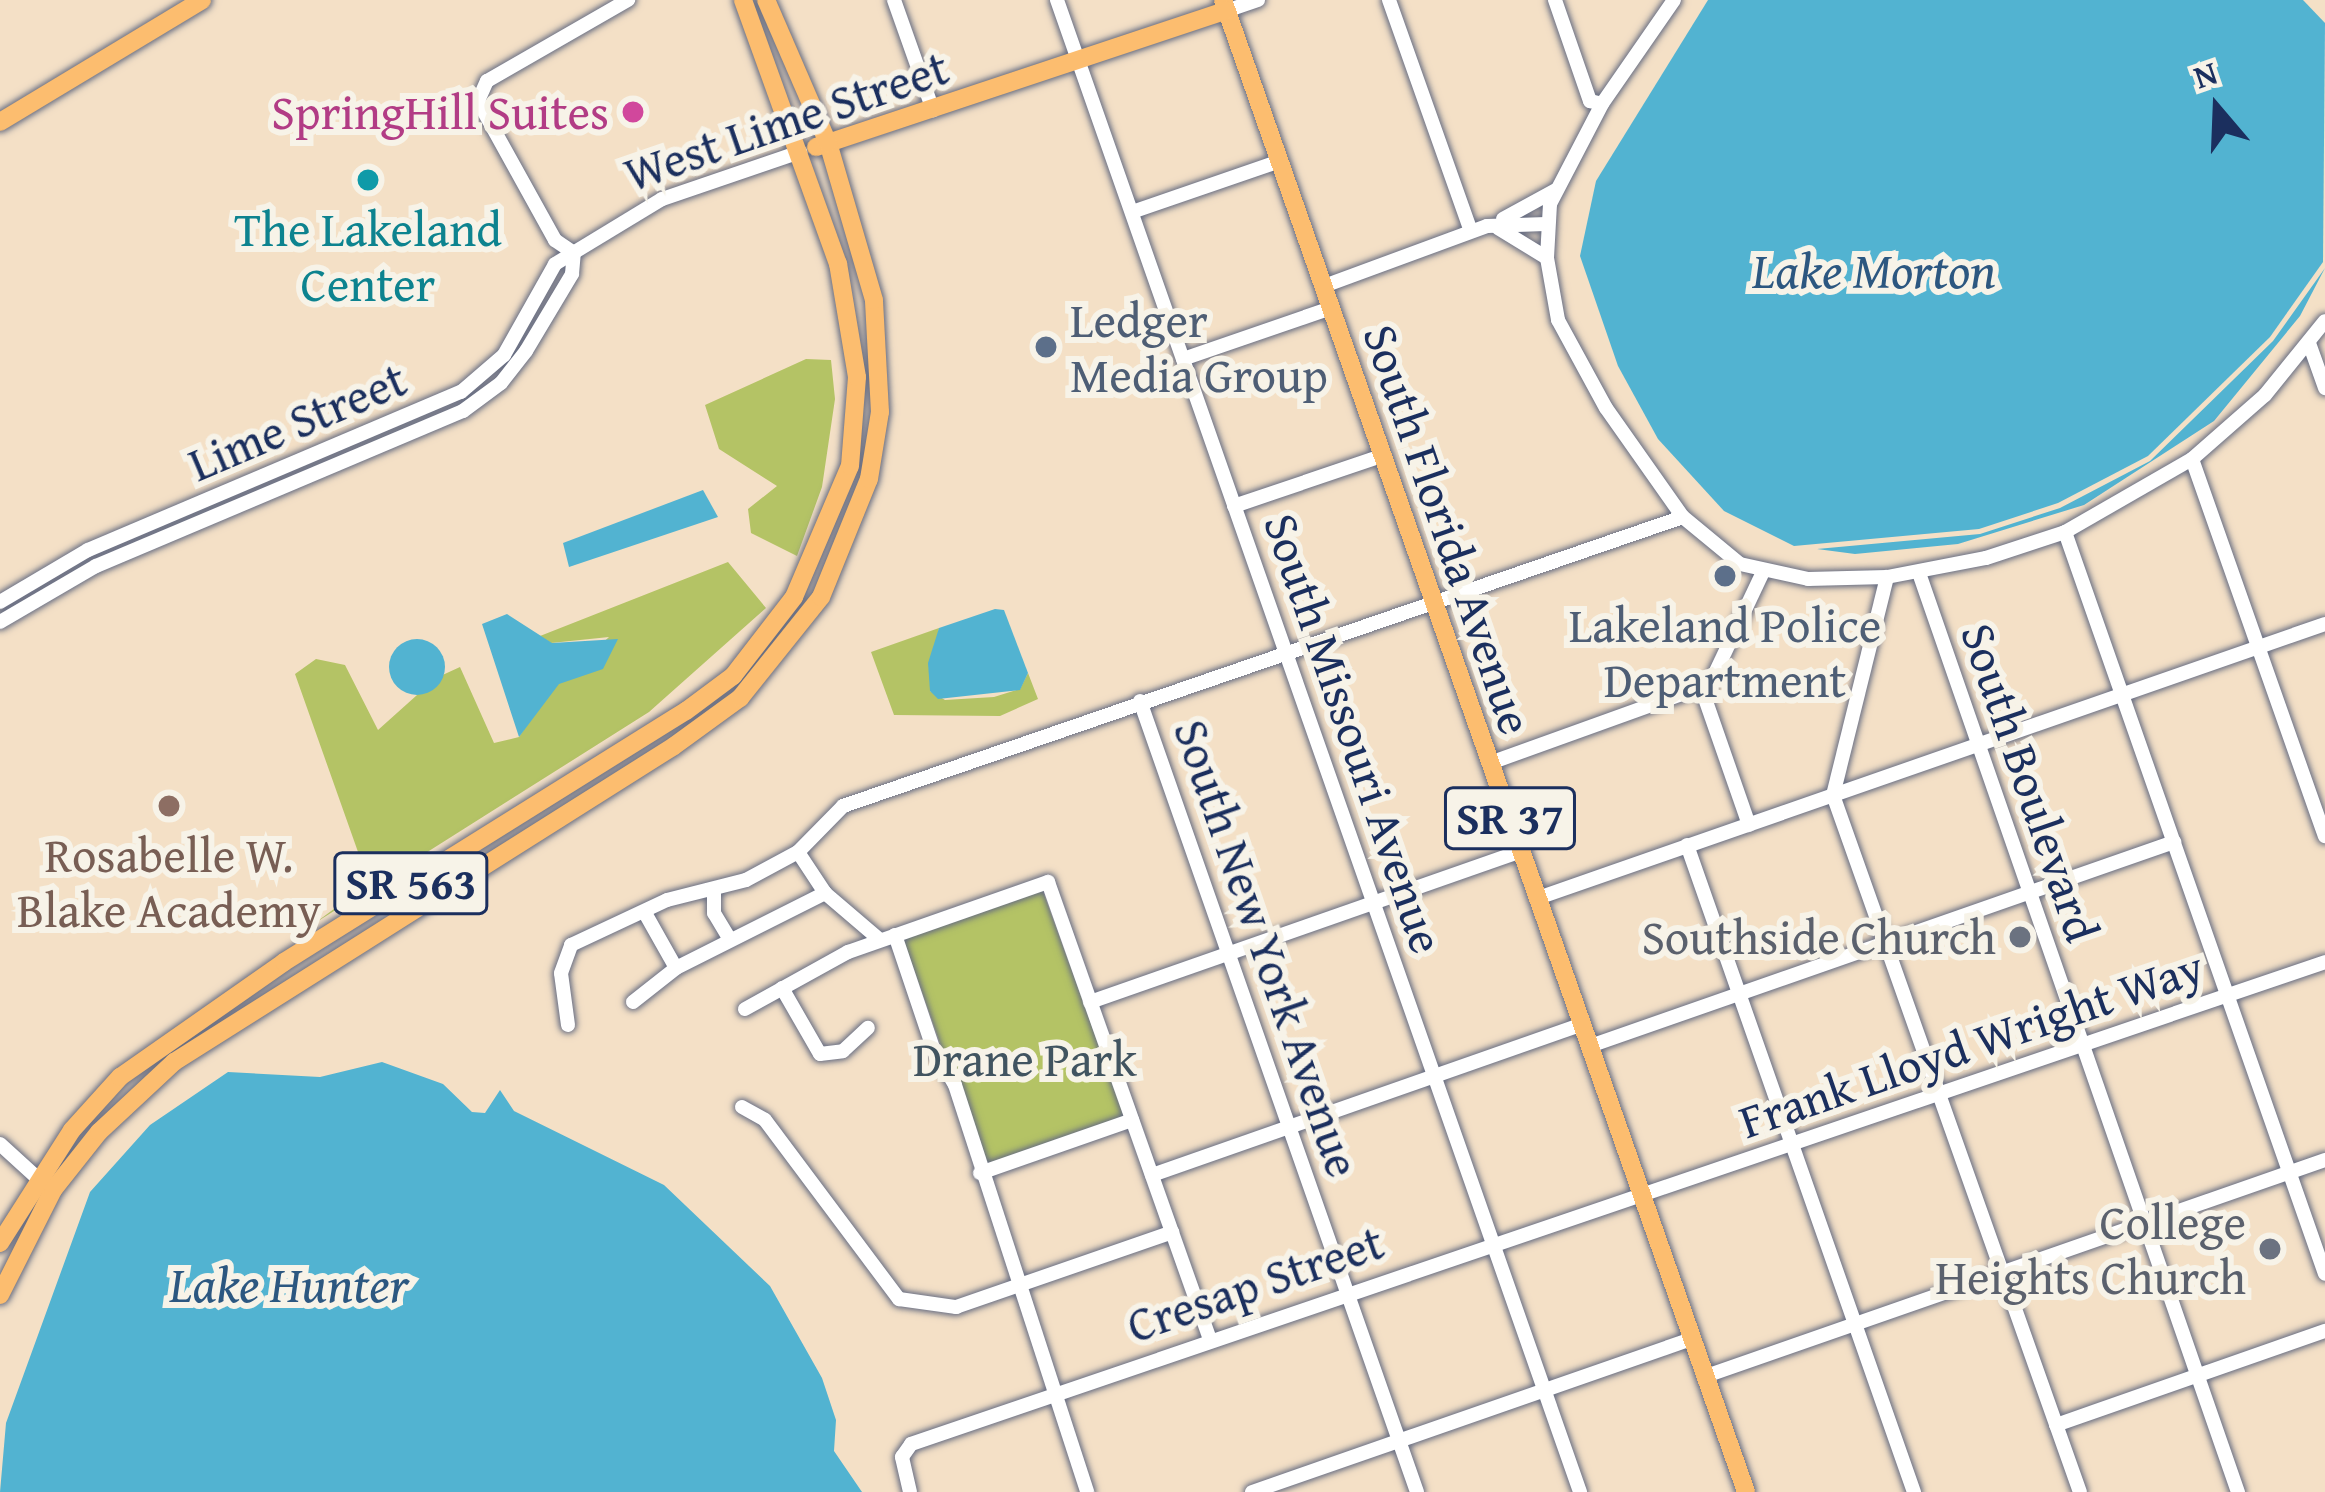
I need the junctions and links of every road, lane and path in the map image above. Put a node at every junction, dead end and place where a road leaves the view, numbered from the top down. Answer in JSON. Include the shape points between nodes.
{"nodes":[{"id":1,"x":202,"y":0,"type":"edge"},
{"id":2,"x":628,"y":0,"type":"edge"},
{"id":3,"x":743,"y":0,"type":"edge"},
{"id":4,"x":766,"y":0,"type":"edge"},
{"id":5,"x":894,"y":0,"type":"edge"},
{"id":6,"x":1057,"y":0,"type":"edge"},
{"id":7,"x":1258,"y":0,"type":"edge"},
{"id":8,"x":1389,"y":0,"type":"edge"},
{"id":9,"x":1555,"y":0,"type":"edge"},
{"id":10,"x":1674,"y":0,"type":"edge"},
{"id":11,"x":1225,"y":5,"type":"edge"},
{"id":12,"x":1079,"y":60,"type":"junction"},
{"id":13,"x":1602,"y":104,"type":"junction"},
{"id":14,"x":933,"y":110,"type":"junction"},
{"id":15,"x":0,"y":122,"type":"edge"},
{"id":16,"x":828,"y":143,"type":"junction"},
{"id":17,"x":800,"y":152,"type":"junction"},
{"id":18,"x":1280,"y":161,"type":"junction"},
{"id":19,"x":1556,"y":190,"type":"junction"},
{"id":20,"x":1132,"y":212,"type":"junction"},
{"id":21,"x":1546,"y":224,"type":"junction"},
{"id":22,"x":1487,"y":226,"type":"junction"},
{"id":23,"x":1472,"y":232,"type":"junction"},
{"id":24,"x":574,"y":253,"type":"junction"},
{"id":25,"x":1547,"y":258,"type":"junction"},
{"id":26,"x":1324,"y":286,"type":"junction"},
{"id":27,"x":1331,"y":308,"type":"junction"},
{"id":28,"x":2325,"y":321,"type":"edge"},
{"id":29,"x":2309,"y":344,"type":"junction"},
{"id":30,"x":1184,"y":359,"type":"junction"},
{"id":31,"x":2325,"y":388,"type":"edge"},
{"id":32,"x":1382,"y":456,"type":"junction"},
{"id":33,"x":2192,"y":459,"type":"junction"},
{"id":34,"x":850,"y":466,"type":"junction"},
{"id":35,"x":1234,"y":506,"type":"junction"},
{"id":36,"x":1683,"y":518,"type":"junction"},
{"id":37,"x":2065,"y":532,"type":"junction"},
{"id":38,"x":1918,"y":573,"type":"junction"},
{"id":39,"x":1762,"y":574,"type":"junction"},
{"id":40,"x":1888,"y":577,"type":"junction"},
{"id":41,"x":804,"y":580,"type":"junction"},
{"id":42,"x":825,"y":589,"type":"junction"},
{"id":43,"x":0,"y":602,"type":"edge"},
{"id":44,"x":1434,"y":603,"type":"junction"},
{"id":45,"x":0,"y":622,"type":"edge"},
{"id":46,"x":2325,"y":624,"type":"edge"},
{"id":47,"x":2259,"y":646,"type":"junction"},
{"id":48,"x":1285,"y":652,"type":"junction"},
{"id":49,"x":767,"y":668,"type":"junction"},
{"id":50,"x":1701,"y":687,"type":"junction"},
{"id":51,"x":2122,"y":693,"type":"junction"},
{"id":52,"x":1140,"y":701,"type":"junction"},
{"id":53,"x":1978,"y":744,"type":"junction"},
{"id":54,"x":1490,"y":763,"type":"junction"},
{"id":55,"x":1833,"y":795,"type":"junction"},
{"id":56,"x":1749,"y":825,"type":"junction"},
{"id":57,"x":2325,"y":836,"type":"edge"},
{"id":58,"x":2174,"y":842,"type":"junction"},
{"id":59,"x":1687,"y":845,"type":"junction"},
{"id":60,"x":1522,"y":851,"type":"junction"},
{"id":61,"x":798,"y":852,"type":"junction"},
{"id":62,"x":714,"y":889,"type":"junction"},
{"id":63,"x":2030,"y":892,"type":"junction"},
{"id":64,"x":825,"y":893,"type":"junction"},
{"id":65,"x":1538,"y":898,"type":"junction"},
{"id":66,"x":1371,"y":901,"type":"junction"},
{"id":67,"x":645,"y":913,"type":"junction"},
{"id":68,"x":729,"y":938,"type":"junction"},
{"id":69,"x":887,"y":938,"type":"junction"},
{"id":70,"x":1884,"y":943,"type":"junction"},
{"id":71,"x":1229,"y":953,"type":"junction"},
{"id":72,"x":2325,"y":962,"type":"edge"},
{"id":73,"x":676,"y":968,"type":"junction"},
{"id":74,"x":782,"y":988,"type":"junction"},
{"id":75,"x":1738,"y":994,"type":"junction"},
{"id":76,"x":2228,"y":996,"type":"junction"},
{"id":77,"x":633,"y":1002,"type":"dead end"},
{"id":78,"x":1090,"y":1002,"type":"junction"},
{"id":79,"x":745,"y":1010,"type":"dead end"},
{"id":80,"x":1582,"y":1024,"type":"junction"},
{"id":81,"x":568,"y":1025,"type":"dead end"},
{"id":82,"x":868,"y":1028,"type":"dead end"},
{"id":83,"x":1590,"y":1046,"type":"junction"},
{"id":84,"x":2082,"y":1046,"type":"junction"},
{"id":85,"x":1433,"y":1076,"type":"junction"},
{"id":86,"x":1939,"y":1096,"type":"junction"},
{"id":87,"x":742,"y":1107,"type":"dead end"},
{"id":88,"x":1132,"y":1120,"type":"junction"},
{"id":89,"x":1290,"y":1127,"type":"junction"},
{"id":90,"x":0,"y":1144,"type":"edge"},
{"id":91,"x":1792,"y":1146,"type":"junction"},
{"id":92,"x":2325,"y":1160,"type":"edge"},
{"id":93,"x":2289,"y":1172,"type":"junction"},
{"id":94,"x":980,"y":1173,"type":"junction"},
{"id":95,"x":1152,"y":1175,"type":"junction"},
{"id":96,"x":45,"y":1185,"type":"junction"},
{"id":97,"x":1642,"y":1194,"type":"junction"},
{"id":98,"x":2144,"y":1224,"type":"junction"},
{"id":99,"x":1172,"y":1232,"type":"junction"},
{"id":100,"x":1493,"y":1241,"type":"junction"},
{"id":101,"x":0,"y":1243,"type":"edge"},
{"id":102,"x":2000,"y":1274,"type":"junction"},
{"id":103,"x":2325,"y":1274,"type":"edge"},
{"id":104,"x":1018,"y":1287,"type":"junction"},
{"id":105,"x":1348,"y":1291,"type":"junction"},
{"id":106,"x":0,"y":1295,"type":"edge"},
{"id":107,"x":1854,"y":1324,"type":"junction"},
{"id":108,"x":2325,"y":1331,"type":"edge"},
{"id":109,"x":1692,"y":1339,"type":"junction"},
{"id":110,"x":1210,"y":1340,"type":"junction"},
{"id":111,"x":1706,"y":1376,"type":"junction"},
{"id":112,"x":2198,"y":1376,"type":"junction"},
{"id":113,"x":1544,"y":1391,"type":"junction"},
{"id":114,"x":1055,"y":1393,"type":"junction"},
{"id":115,"x":2056,"y":1425,"type":"junction"},
{"id":116,"x":1400,"y":1441,"type":"junction"},
{"id":117,"x":1744,"y":1491,"type":"edge"},
{"id":118,"x":910,"y":1492,"type":"edge"},
{"id":119,"x":1088,"y":1492,"type":"edge"},
{"id":120,"x":1252,"y":1492,"type":"edge"},
{"id":121,"x":1417,"y":1492,"type":"edge"},
{"id":122,"x":1580,"y":1492,"type":"edge"},
{"id":123,"x":1914,"y":1492,"type":"edge"},
{"id":124,"x":2080,"y":1492,"type":"edge"},
{"id":125,"x":2238,"y":1492,"type":"edge"}],
"edges":[{"from":1,"to":15,"type":"main road"},
{"from":2,"to":24,"type":"street","via":[[487,81],[480,115],[555,240]]},
{"from":3,"to":17,"type":"main road","number":"SR 563"},
{"from":4,"to":16,"type":"main road","number":"SR 563"},
{"from":5,"to":14,"type":"street"},
{"from":6,"to":12,"type":"street","name":"South Missouri Avenue"},
{"from":7,"to":11,"type":"street"},
{"from":8,"to":23,"type":"street"},
{"from":9,"to":13,"type":"street","via":[[1590,101]]},
{"from":10,"to":13,"type":"street"},
{"from":11,"to":12,"type":"main road","name":"West Lime Street"},
{"from":11,"to":18,"type":"main road","name":"South Florida Avenue","number":"SR 37"},
{"from":12,"to":14,"type":"main road","name":"West Lime Street"},
{"from":12,"to":20,"type":"street","name":"South Missouri Avenue"},
{"from":13,"to":19,"type":"street"},
{"from":14,"to":16,"type":"main road","name":"West Lime Street"},
{"from":16,"to":17,"type":"main road","name":"West Lime Street"},
{"from":16,"to":42,"type":"main road","number":"SR 563","via":[[874,300],[880,412],[858,514]]},
{"from":17,"to":24,"type":"street","name":"West Lime Street","via":[[662,199]]},
{"from":17,"to":34,"type":"main road","number":"SR 563","via":[[851,320],[857,377]]},
{"from":18,"to":20,"type":"street"},
{"from":18,"to":26,"type":"main road","name":"South Florida Avenue","number":"SR 37"},
{"from":19,"to":21,"type":"street"},
{"from":19,"to":22,"type":"street"},
{"from":20,"to":30,"type":"street","name":"South Missouri Avenue"},
{"from":21,"to":22,"type":"street"},
{"from":21,"to":25,"type":"street"},
{"from":22,"to":23,"type":"street"},
{"from":22,"to":25,"type":"street","via":[[1512,229]]},
{"from":23,"to":26,"type":"street"},
{"from":24,"to":43,"type":"street","name":"Lime Street","via":[[555,264],[504,355],[461,392],[88,550]]},
{"from":24,"to":45,"type":"street","via":[[572,274],[526,350],[463,411],[96,566]]},
{"from":25,"to":36,"type":"street","via":[[1568,342]]},
{"from":26,"to":27,"type":"main road","name":"South Florida Avenue","number":"SR 37"},
{"from":27,"to":30,"type":"street"},
{"from":27,"to":32,"type":"main road","name":"South Florida Avenue","number":"SR 37"},
{"from":28,"to":29,"type":"street"},
{"from":29,"to":31,"type":"street"},
{"from":29,"to":33,"type":"street"},
{"from":30,"to":35,"type":"street","name":"South Missouri Avenue"},
{"from":32,"to":35,"type":"street"},
{"from":32,"to":44,"type":"main road","name":"South Florida Avenue","number":"SR 37"},
{"from":33,"to":37,"type":"street"},
{"from":33,"to":47,"type":"street"},
{"from":34,"to":41,"type":"main road","number":"SR 563"},
{"from":34,"to":42,"type":"main road"},
{"from":35,"to":48,"type":"street","name":"South Missouri Avenue"},
{"from":36,"to":39,"type":"street","via":[[1718,551]]},
{"from":36,"to":44,"type":"street"},
{"from":37,"to":38,"type":"street"},
{"from":37,"to":51,"type":"street"},
{"from":38,"to":40,"type":"street"},
{"from":38,"to":53,"type":"street","name":"South Boulevard"},
{"from":39,"to":40,"type":"street"},
{"from":39,"to":50,"type":"street","via":[[1710,684]]},
{"from":40,"to":55,"type":"street"},
{"from":41,"to":49,"type":"main road","via":[[800,607]]},
{"from":41,"to":96,"type":"main road","number":"SR 563","via":[[733,676],[164,1041],[120,1077]]},
{"from":42,"to":49,"type":"main road","number":"SR 563"},
{"from":44,"to":48,"type":"street"},
{"from":44,"to":54,"type":"main road","name":"South Florida Avenue","number":"SR 37"},
{"from":46,"to":47,"type":"street"},
{"from":47,"to":51,"type":"street"},
{"from":47,"to":57,"type":"street"},
{"from":48,"to":52,"type":"street"},
{"from":48,"to":66,"type":"street","name":"South Missouri Avenue"},
{"from":49,"to":96,"type":"main road","number":"SR 563","via":[[674,746],[174,1062]]},
{"from":50,"to":54,"type":"street"},
{"from":50,"to":56,"type":"street"},
{"from":51,"to":53,"type":"street"},
{"from":51,"to":58,"type":"street"},
{"from":52,"to":61,"type":"street","via":[[843,806]]},
{"from":52,"to":71,"type":"street","name":"South New York Avenue"},
{"from":53,"to":55,"type":"street"},
{"from":53,"to":63,"type":"street","name":"South Boulevard"},
{"from":54,"to":60,"type":"main road","name":"South Florida Avenue","number":"SR 37"},
{"from":55,"to":56,"type":"street"},
{"from":55,"to":70,"type":"street"},
{"from":56,"to":59,"type":"street"},
{"from":58,"to":63,"type":"street"},
{"from":58,"to":76,"type":"street"},
{"from":59,"to":65,"type":"street"},
{"from":59,"to":75,"type":"street"},
{"from":60,"to":65,"type":"main road","name":"South Florida Avenue","number":"SR 37"},
{"from":60,"to":66,"type":"street"},
{"from":61,"to":62,"type":"street"},
{"from":61,"to":64,"type":"street"},
{"from":62,"to":67,"type":"street"},
{"from":62,"to":68,"type":"street","via":[[714,913]]},
{"from":63,"to":70,"type":"street"},
{"from":63,"to":84,"type":"street","name":"South Boulevard"},
{"from":64,"to":68,"type":"street"},
{"from":64,"to":69,"type":"street"},
{"from":65,"to":80,"type":"main road","name":"South Florida Avenue","number":"SR 37"},
{"from":66,"to":71,"type":"street"},
{"from":66,"to":85,"type":"street","name":"South Missouri Avenue"},
{"from":67,"to":73,"type":"street"},
{"from":67,"to":81,"type":"street","via":[[568,948],[561,973]]},
{"from":68,"to":73,"type":"street"},
{"from":69,"to":74,"type":"street"},
{"from":69,"to":78,"type":"street","via":[[1048,882]]},
{"from":69,"to":94,"type":"street","via":[[955,1085]]},
{"from":70,"to":75,"type":"street"},
{"from":70,"to":86,"type":"street"},
{"from":71,"to":78,"type":"street"},
{"from":71,"to":89,"type":"street","name":"South New York Avenue"},
{"from":72,"to":76,"type":"street","name":"Frank Lloyd Wright Way"},
{"from":73,"to":77,"type":"street"},
{"from":74,"to":79,"type":"street"},
{"from":74,"to":82,"type":"street","via":[[820,1054],[843,1051]]},
{"from":75,"to":83,"type":"street"},
{"from":75,"to":91,"type":"street"},
{"from":76,"to":84,"type":"street","name":"Frank Lloyd Wright Way"},
{"from":76,"to":93,"type":"street"},
{"from":78,"to":88,"type":"street"},
{"from":80,"to":83,"type":"main road","name":"South Florida Avenue","number":"SR 37"},
{"from":80,"to":85,"type":"street"},
{"from":83,"to":97,"type":"main road","name":"South Florida Avenue","number":"SR 37"},
{"from":84,"to":86,"type":"street","name":"Frank Lloyd Wright Way"},
{"from":84,"to":98,"type":"street","name":"South Boulevard"},
{"from":85,"to":89,"type":"street"},
{"from":85,"to":100,"type":"street","name":"South Missouri Avenue"},
{"from":86,"to":91,"type":"street","name":"Frank Lloyd Wright Way"},
{"from":86,"to":102,"type":"street"},
{"from":87,"to":104,"type":"street","via":[[765,1120],[892,1294],[948,1309]]},
{"from":88,"to":94,"type":"street"},
{"from":88,"to":95,"type":"street"},
{"from":89,"to":95,"type":"street"},
{"from":89,"to":105,"type":"street","name":"South New York Avenue"},
{"from":90,"to":96,"type":"street"},
{"from":91,"to":97,"type":"street","name":"Frank Lloyd Wright Way"},
{"from":91,"to":107,"type":"street"},
{"from":92,"to":93,"type":"street"},
{"from":93,"to":98,"type":"street"},
{"from":93,"to":103,"type":"street"},
{"from":94,"to":104,"type":"street"},
{"from":95,"to":99,"type":"street"},
{"from":96,"to":101,"type":"main road","number":"SR 563"},
{"from":96,"to":106,"type":"main road","number":"SR 563"},
{"from":97,"to":100,"type":"street","name":"Cresap Street"},
{"from":97,"to":109,"type":"main road","name":"South Florida Avenue","number":"SR 37"},
{"from":98,"to":102,"type":"street"},
{"from":98,"to":112,"type":"street","name":"South Boulevard"},
{"from":99,"to":104,"type":"street"},
{"from":99,"to":110,"type":"street"},
{"from":100,"to":105,"type":"street","name":"Cresap Street"},
{"from":100,"to":113,"type":"street","name":"South Missouri Avenue"},
{"from":102,"to":107,"type":"street"},
{"from":102,"to":115,"type":"street"},
{"from":104,"to":114,"type":"street"},
{"from":105,"to":110,"type":"street","name":"Cresap Street"},
{"from":105,"to":116,"type":"street","name":"South New York Avenue"},
{"from":107,"to":111,"type":"street"},
{"from":107,"to":123,"type":"street"},
{"from":108,"to":112,"type":"street"},
{"from":109,"to":111,"type":"main road","name":"South Florida Avenue","number":"SR 37"},
{"from":109,"to":113,"type":"street"},
{"from":110,"to":114,"type":"street","name":"Cresap Street"},
{"from":111,"to":117,"type":"main road","name":"South Florida Avenue","number":"SR 37"},
{"from":112,"to":115,"type":"street"},
{"from":112,"to":125,"type":"street","name":"South Boulevard"},
{"from":113,"to":116,"type":"street"},
{"from":113,"to":122,"type":"street","name":"South Missouri Avenue"},
{"from":114,"to":118,"type":"street","name":"Cresap Street","via":[[910,1444],[902,1457]]},
{"from":114,"to":119,"type":"street"},
{"from":115,"to":124,"type":"street"},
{"from":116,"to":120,"type":"street"},
{"from":116,"to":121,"type":"street","name":"South New York Avenue"}]}
